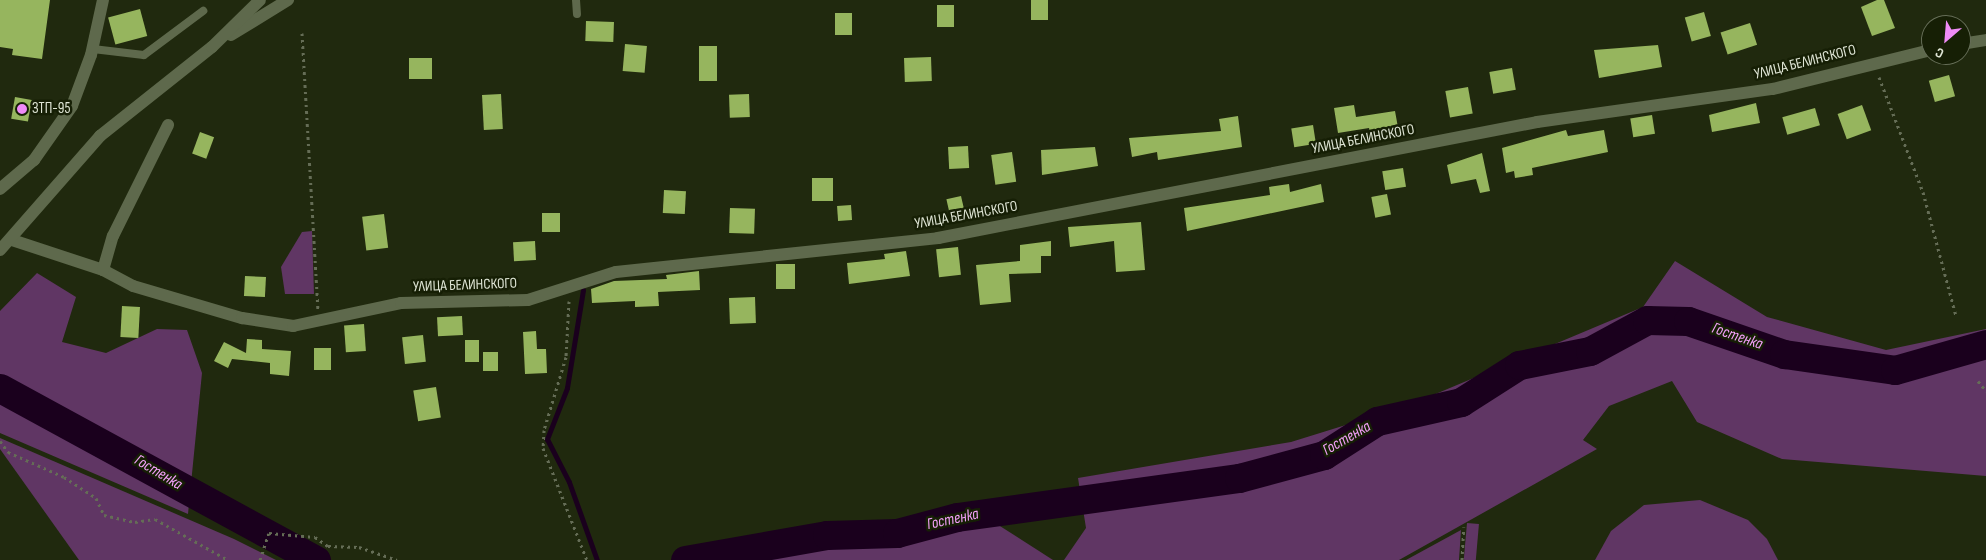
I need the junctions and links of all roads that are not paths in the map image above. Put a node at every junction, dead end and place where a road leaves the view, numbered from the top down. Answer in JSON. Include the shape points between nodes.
{"nodes":[{"id":1,"x":103,"y":0,"type":"edge"},
{"id":2,"x":260,"y":0,"type":"edge"},
{"id":3,"x":288,"y":0,"type":"edge"},
{"id":4,"x":576,"y":0,"type":"edge"},
{"id":5,"x":203,"y":11,"type":"dead end"},
{"id":6,"x":577,"y":14,"type":"dead end"},
{"id":7,"x":1986,"y":40,"type":"edge"},
{"id":8,"x":1971,"y":42,"type":"edge"},
{"id":9,"x":212,"y":47,"type":"junction"},
{"id":10,"x":93,"y":49,"type":"junction"},
{"id":11,"x":1921,"y":52,"type":"edge"},
{"id":12,"x":168,"y":125,"type":"dead end"},
{"id":13,"x":0,"y":189,"type":"edge"},
{"id":14,"x":12,"y":240,"type":"junction"},
{"id":15,"x":0,"y":250,"type":"edge"},
{"id":16,"x":103,"y":270,"type":"junction"}],
"edges":[{"from":1,"to":10,"type":"street"},
{"from":2,"to":9,"type":"street"},
{"from":3,"to":9,"type":"street"},
{"from":4,"to":6,"type":"lane"},
{"from":5,"to":10,"type":"lane","via":[[144,55]]},
{"from":7,"to":8,"type":"street"},
{"from":9,"to":14,"type":"street","via":[[100,136]]},
{"from":10,"to":13,"type":"street","via":[[72,106],[59,127],[34,160]]},
{"from":11,"to":16,"type":"street","name":"УЛИЦА БЕЛИНСКОГО","via":[[1873,61],[1772,89],[1538,122],[938,238],[743,256],[616,272],[528,300],[401,304],[293,326],[242,318],[133,286]]},
{"from":12,"to":16,"type":"street","via":[[113,236]]},
{"from":14,"to":15,"type":"street"},
{"from":14,"to":16,"type":"street","name":"УЛИЦА БЕЛИНСКОГО"}]}
